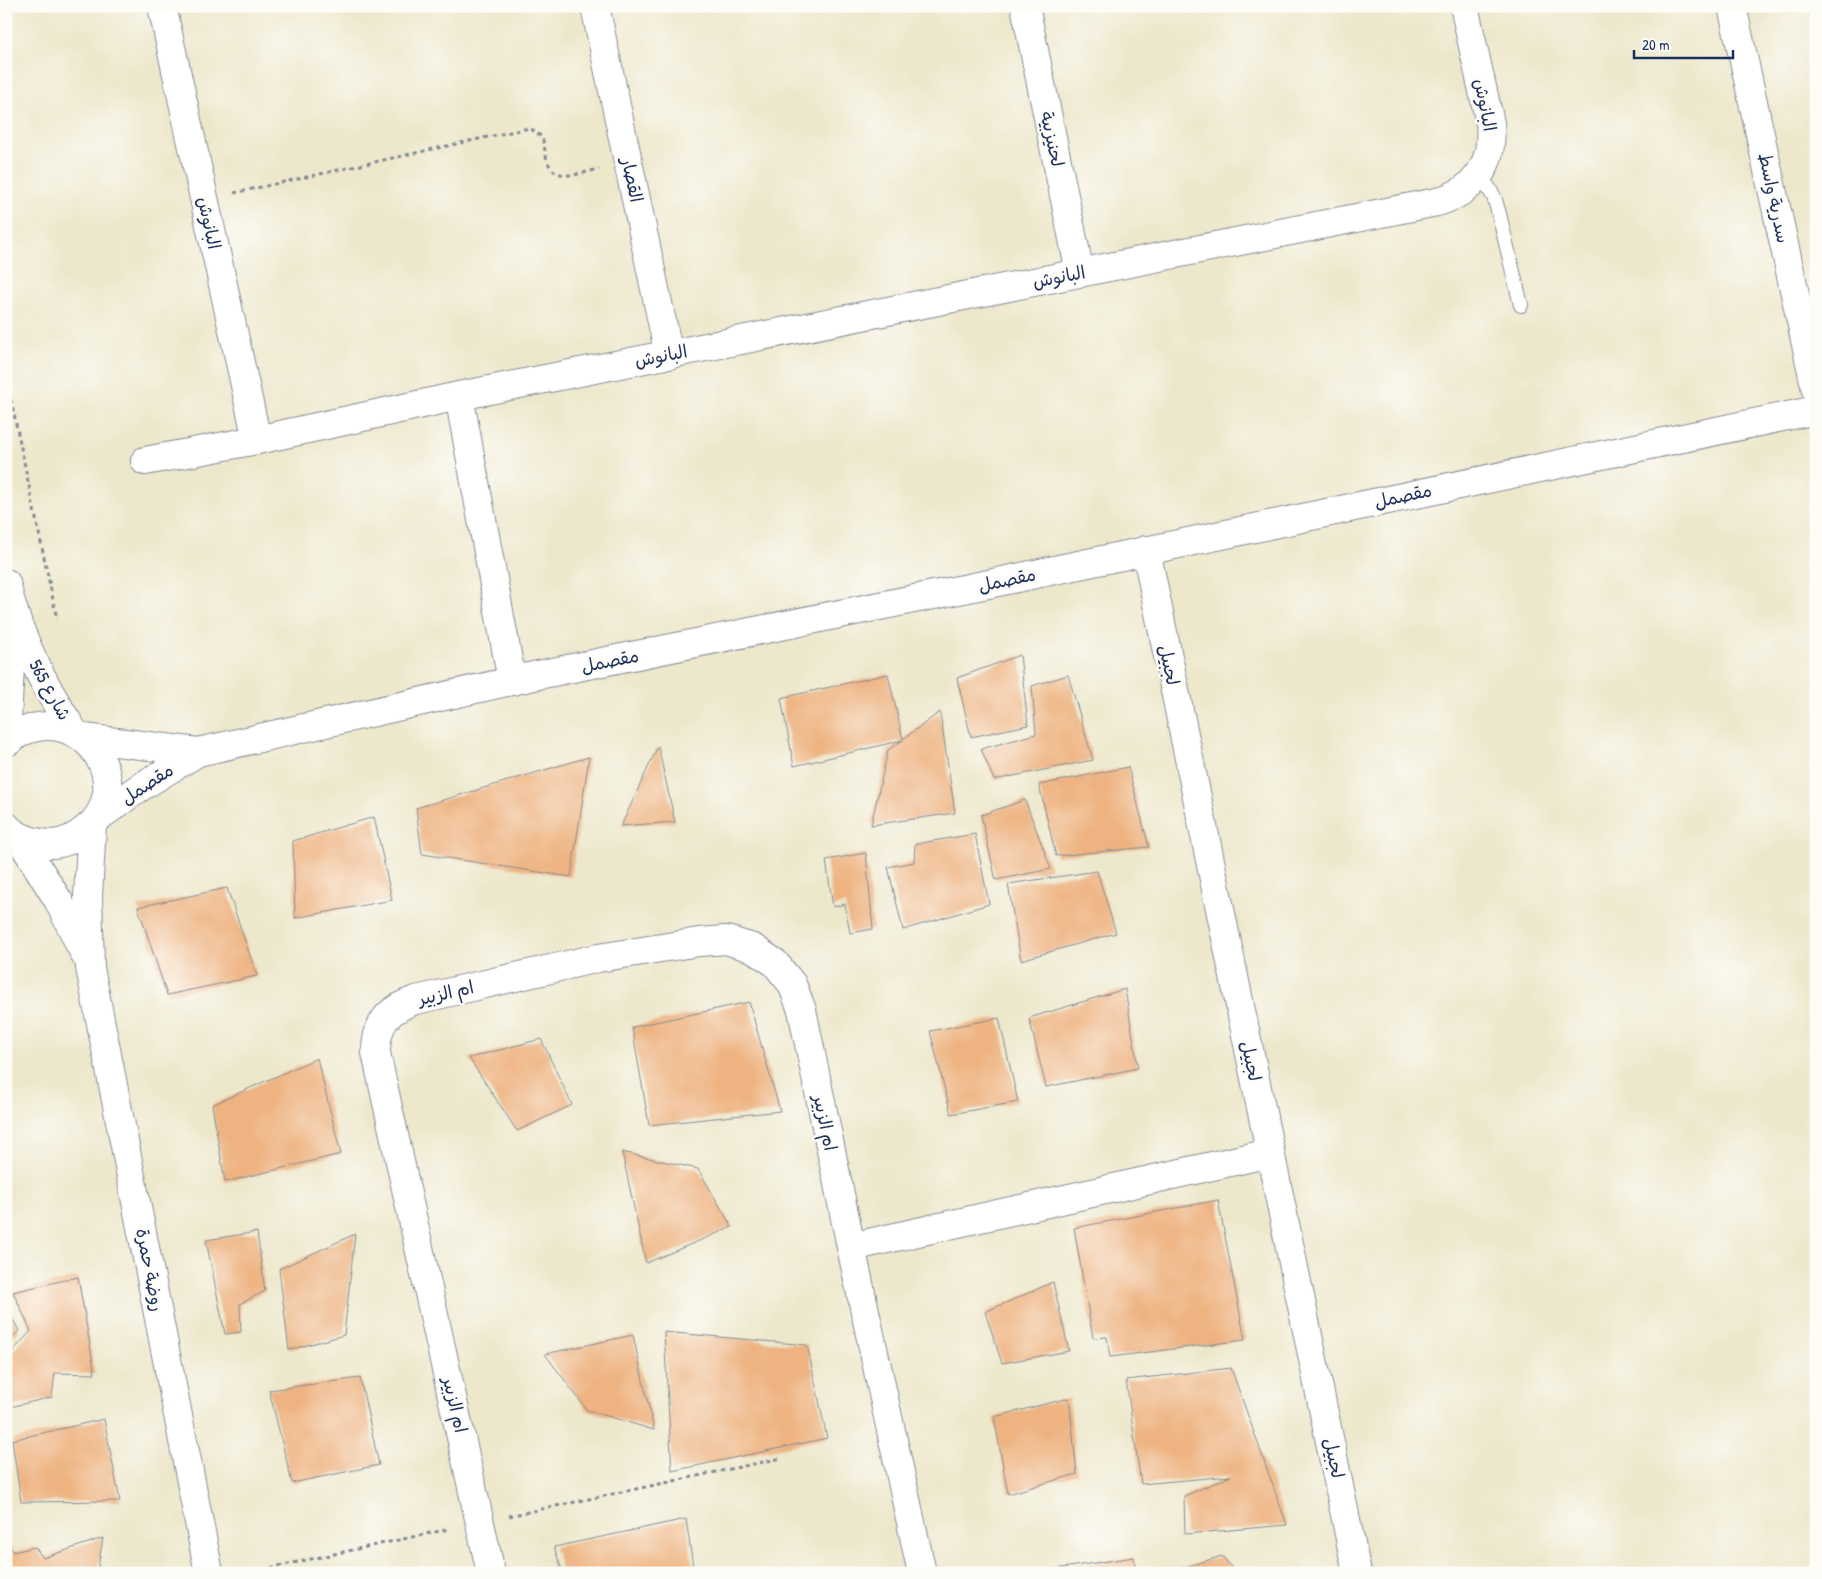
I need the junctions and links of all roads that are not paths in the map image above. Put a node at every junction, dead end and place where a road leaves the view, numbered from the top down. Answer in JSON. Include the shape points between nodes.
{"nodes":[{"id":1,"x":162,"y":6,"type":"edge"},
{"id":2,"x":595,"y":6,"type":"edge"},
{"id":3,"x":1025,"y":6,"type":"edge"},
{"id":4,"x":1464,"y":6,"type":"edge"},
{"id":5,"x":1732,"y":6,"type":"edge"},
{"id":6,"x":1480,"y":174,"type":"junction"},
{"id":7,"x":1080,"y":273,"type":"junction"},
{"id":8,"x":1521,"y":305,"type":"dead end"},
{"id":9,"x":669,"y":354,"type":"junction"},
{"id":10,"x":1816,"y":390,"type":"edge"},
{"id":11,"x":459,"y":396,"type":"junction"},
{"id":12,"x":1816,"y":410,"type":"edge"},
{"id":13,"x":257,"y":440,"type":"junction"},
{"id":14,"x":145,"y":461,"type":"dead end"},
{"id":15,"x":1146,"y":550,"type":"junction"},
{"id":16,"x":7,"y":587,"type":"edge"},
{"id":17,"x":512,"y":681,"type":"junction"},
{"id":18,"x":6,"y":735,"type":"edge"},
{"id":19,"x":79,"y":735,"type":"junction"},
{"id":20,"x":6,"y":743,"type":"edge"},
{"id":21,"x":198,"y":752,"type":"junction"},
{"id":22,"x":95,"y":822,"type":"junction"},
{"id":23,"x":11,"y":831,"type":"edge"},
{"id":24,"x":90,"y":968,"type":"junction"},
{"id":25,"x":1270,"y":1153,"type":"junction"},
{"id":26,"x":851,"y":1247,"type":"junction"},
{"id":27,"x":209,"y":1573,"type":"edge"},
{"id":28,"x":491,"y":1573,"type":"edge"},
{"id":29,"x":922,"y":1573,"type":"edge"},
{"id":30,"x":1357,"y":1573,"type":"edge"}],
"edges":[{"from":1,"to":13,"type":"street","name":"البانوش"},
{"from":2,"to":9,"type":"street","name":"القصار"},
{"from":3,"to":7,"type":"street","name":"لحنيزبية"},
{"from":4,"to":6,"type":"street","name":"البانوش","via":[[1492,141]]},
{"from":5,"to":10,"type":"street","name":"سدرية واسط"},
{"from":6,"to":7,"type":"street","name":"البانوش","via":[[1454,197],[1437,202]]},
{"from":6,"to":8,"type":"lane","via":[[1498,210]]},
{"from":7,"to":9,"type":"street","name":"البانوش"},
{"from":9,"to":11,"type":"street","name":"البانوش"},
{"from":11,"to":13,"type":"street","name":"البانوش"},
{"from":11,"to":17,"type":"street"},
{"from":12,"to":15,"type":"street","name":"مقصمل"},
{"from":13,"to":14,"type":"street","name":"البانوش"},
{"from":15,"to":17,"type":"street","name":"مقصمل"},
{"from":15,"to":25,"type":"street","name":"لجبيل"},
{"from":16,"to":18,"type":"street","name":"شارع 565","via":[[10,668]]},
{"from":16,"to":19,"type":"street","name":"شارع 565","via":[[35,665],[53,699]]},
{"from":17,"to":21,"type":"street","name":"مقصمل"},
{"from":19,"to":20,"type":"street","name":"مقصمل","via":[[56,726],[38,727],[20,733]]},
{"from":19,"to":21,"type":"street","name":"مقصمل"},
{"from":19,"to":22,"type":"street","name":"شارع 565","via":[[98,755],[106,776],[104,805]]},
{"from":21,"to":22,"type":"street","name":"مقصمل","via":[[139,788]]},
{"from":22,"to":23,"type":"street","name":"مقصمل","via":[[76,837],[57,844],[38,843]]},
{"from":22,"to":24,"type":"street","name":"روضة حمرة","via":[[88,896]]},
{"from":23,"to":24,"type":"street","name":"روضة حمرة","via":[[58,900]]},
{"from":24,"to":27,"type":"street","name":"روضة حمرة"},
{"from":25,"to":26,"type":"street"},
{"from":25,"to":30,"type":"street","name":"لجبيل"},
{"from":26,"to":28,"type":"street","name":"ام الزبير","via":[[802,1010],[792,984],[775,963],[752,948],[726,940],[598,958],[416,1000],[390,1013],[376,1039],[376,1053]]},
{"from":26,"to":29,"type":"street","name":"ام الزبير"}]}
